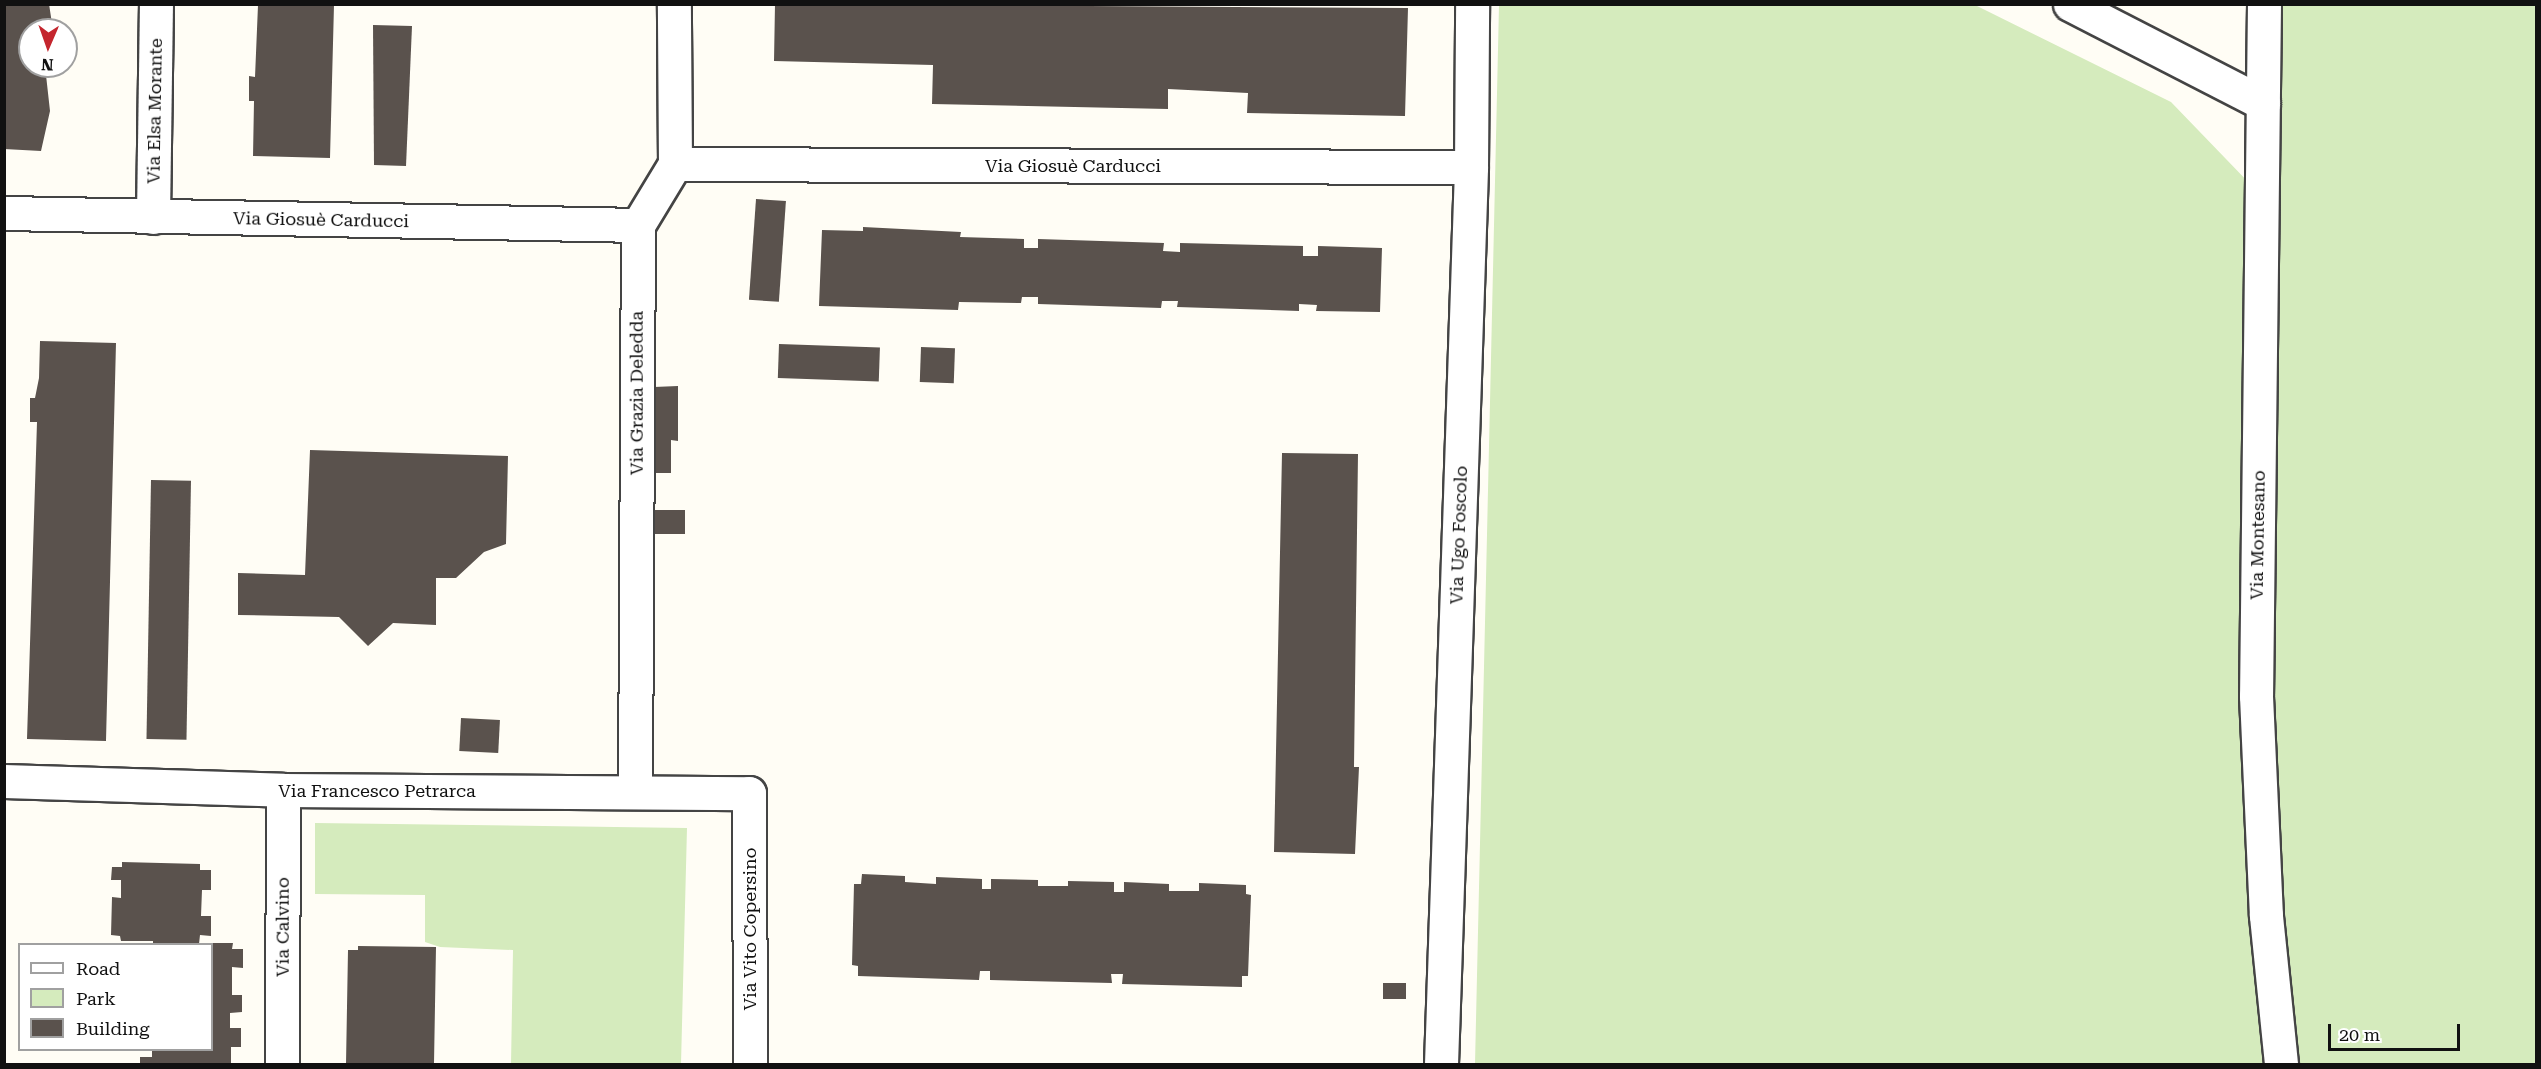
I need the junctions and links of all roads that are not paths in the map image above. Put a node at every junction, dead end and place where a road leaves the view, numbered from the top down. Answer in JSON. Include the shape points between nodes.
{"nodes":[{"id":1,"x":156,"y":4,"type":"edge"},
{"id":2,"x":674,"y":4,"type":"edge"},
{"id":3,"x":1472,"y":4,"type":"edge"},
{"id":4,"x":2070,"y":4,"type":"edge"},
{"id":5,"x":2264,"y":4,"type":"edge"},
{"id":6,"x":2263,"y":103,"type":"junction"},
{"id":7,"x":675,"y":164,"type":"junction"},
{"id":8,"x":1471,"y":167,"type":"junction"},
{"id":9,"x":4,"y":213,"type":"edge"},
{"id":10,"x":153,"y":217,"type":"junction"},
{"id":11,"x":638,"y":225,"type":"junction"},
{"id":12,"x":4,"y":782,"type":"edge"},
{"id":13,"x":283,"y":790,"type":"junction"},
{"id":14,"x":634,"y":792,"type":"junction"},
{"id":15,"x":749,"y":793,"type":"joint"},
{"id":16,"x":282,"y":1065,"type":"edge"},
{"id":17,"x":750,"y":1065,"type":"edge"},
{"id":18,"x":1441,"y":1065,"type":"edge"},
{"id":19,"x":2281,"y":1065,"type":"edge"}],
"edges":[{"from":1,"to":10,"type":"street","name":"Via Elsa Morante"},
{"from":2,"to":7,"type":"street"},
{"from":3,"to":8,"type":"street","name":"Via Ugo Foscolo"},
{"from":4,"to":6,"type":"street"},
{"from":5,"to":6,"type":"street","name":"Via Montesano"},
{"from":6,"to":19,"type":"street","name":"Via Montesano","via":[[2256,696],[2266,916]]},
{"from":7,"to":8,"type":"street","name":"Via Giosuè Carducci"},
{"from":7,"to":11,"type":"street"},
{"from":8,"to":18,"type":"street","name":"Via Ugo Foscolo"},
{"from":9,"to":10,"type":"street","name":"Via Giosuè Carducci"},
{"from":10,"to":11,"type":"street","name":"Via Giosuè Carducci"},
{"from":11,"to":14,"type":"street","name":"Via Grazia Deledda"},
{"from":12,"to":13,"type":"street","name":"Via Francesco Petrarca"},
{"from":13,"to":14,"type":"street","name":"Via Francesco Petrarca"},
{"from":13,"to":16,"type":"street","name":"Via Calvino"},
{"from":14,"to":15,"type":"street","name":"Via Francesco Petrarca"},
{"from":15,"to":17,"type":"street","name":"Via Vito Copersino"}]}
